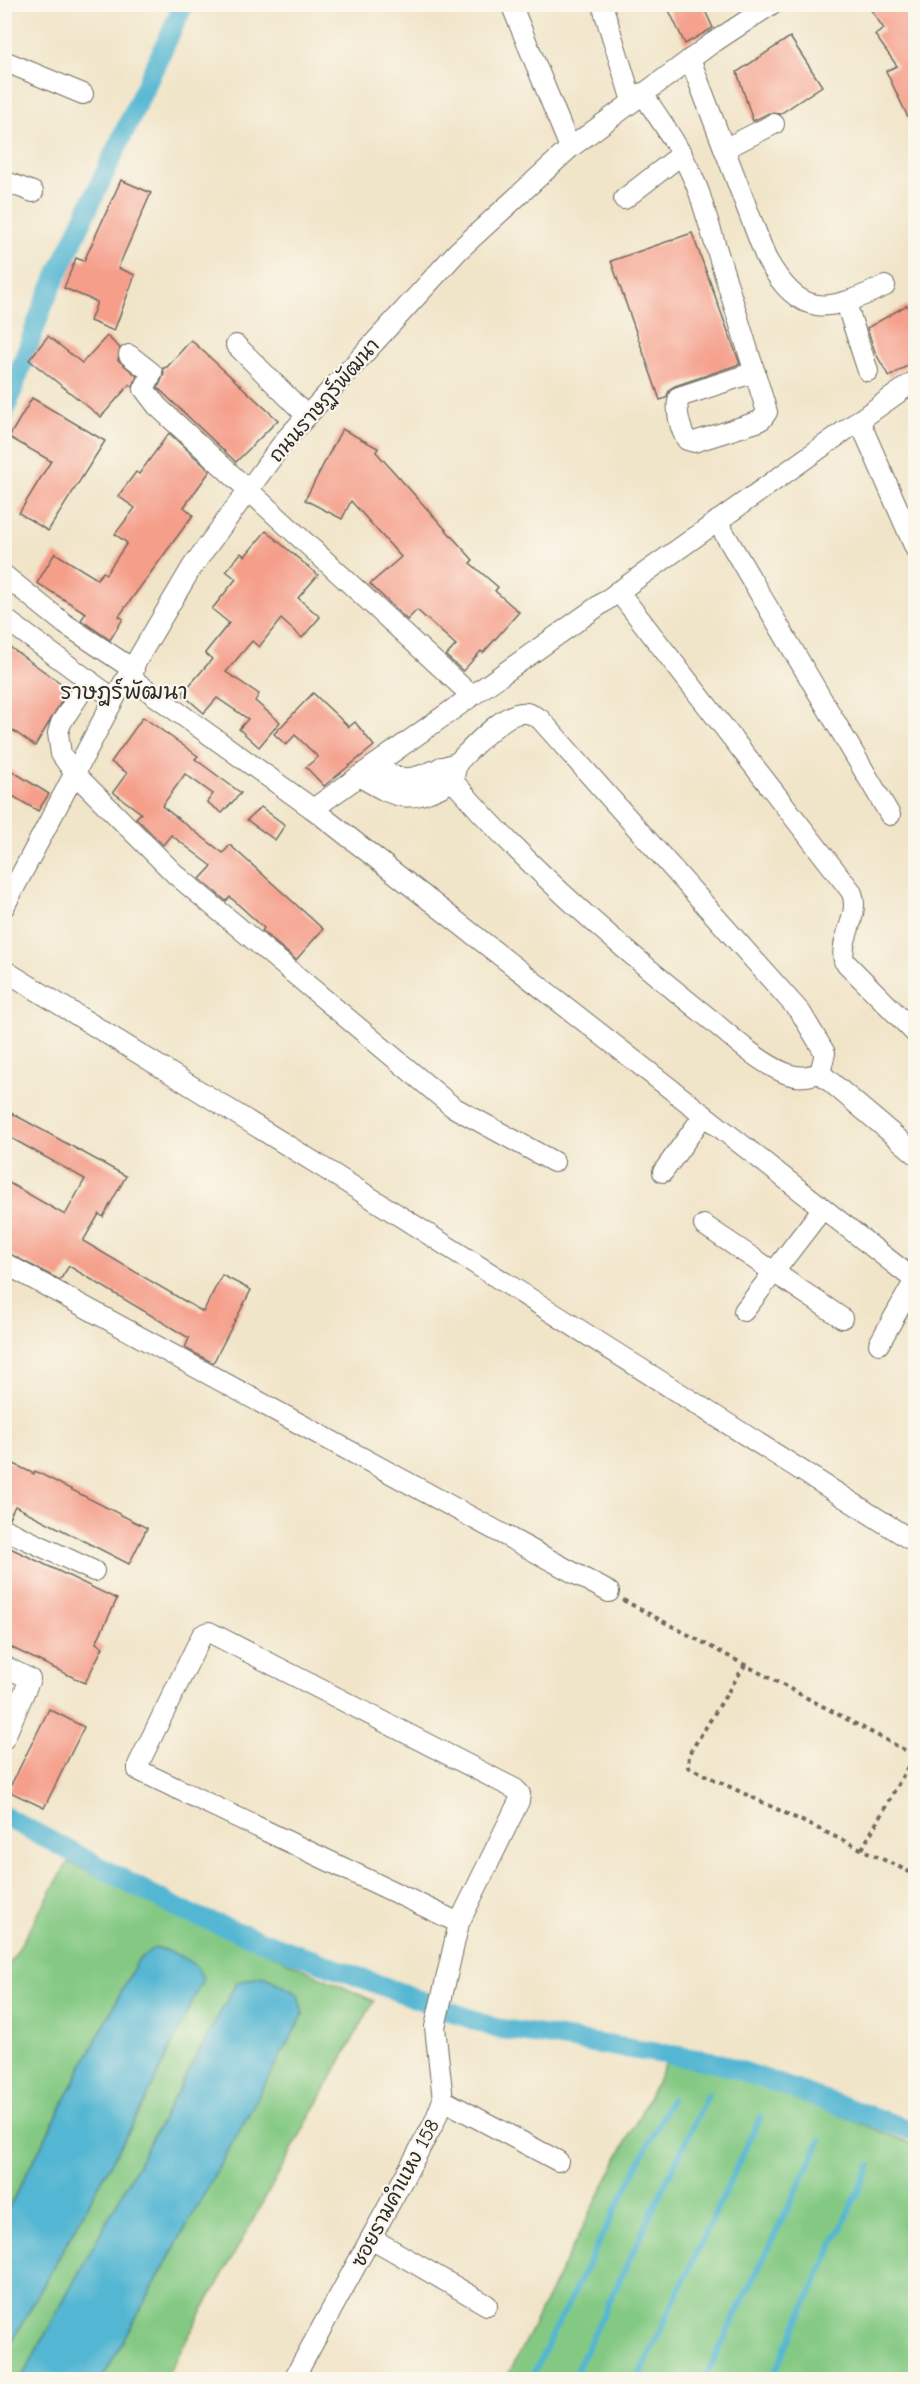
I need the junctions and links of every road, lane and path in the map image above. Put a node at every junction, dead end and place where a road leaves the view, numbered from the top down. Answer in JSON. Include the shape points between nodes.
{"nodes":[{"id":1,"x":511,"y":4,"type":"edge"},
{"id":2,"x":602,"y":4,"type":"edge"},
{"id":3,"x":763,"y":7,"type":"edge"},
{"id":4,"x":690,"y":59,"type":"junction"},
{"id":5,"x":4,"y":62,"type":"edge"},
{"id":6,"x":83,"y":94,"type":"dead end"},
{"id":7,"x":637,"y":97,"type":"junction"},
{"id":8,"x":774,"y":124,"type":"dead end"},
{"id":9,"x":570,"y":148,"type":"junction"},
{"id":10,"x":724,"y":149,"type":"junction"},
{"id":11,"x":682,"y":154,"type":"junction"},
{"id":12,"x":4,"y":181,"type":"edge"},
{"id":13,"x":33,"y":192,"type":"dead end"},
{"id":14,"x":624,"y":199,"type":"dead end"},
{"id":15,"x":885,"y":286,"type":"dead end"},
{"id":16,"x":846,"y":303,"type":"junction"},
{"id":17,"x":236,"y":345,"type":"dead end"},
{"id":18,"x":129,"y":355,"type":"dead end"},
{"id":19,"x":868,"y":371,"type":"dead end"},
{"id":20,"x":754,"y":372,"type":"junction"},
{"id":21,"x":915,"y":380,"type":"edge"},
{"id":22,"x":307,"y":416,"type":"junction"},
{"id":23,"x":859,"y":420,"type":"junction"},
{"id":24,"x":248,"y":491,"type":"junction"},
{"id":25,"x":717,"y":521,"type":"junction"},
{"id":26,"x":915,"y":550,"type":"edge"},
{"id":27,"x":4,"y":575,"type":"edge"},
{"id":28,"x":618,"y":591,"type":"junction"},
{"id":29,"x":4,"y":618,"type":"edge"},
{"id":30,"x":131,"y":674,"type":"junction"},
{"id":31,"x":89,"y":680,"type":"junction"},
{"id":32,"x":471,"y":696,"type":"junction"},
{"id":33,"x":114,"y":699,"type":"junction"},
{"id":34,"x":367,"y":770,"type":"junction"},
{"id":35,"x":450,"y":771,"type":"junction"},
{"id":36,"x":75,"y":774,"type":"junction"},
{"id":37,"x":313,"y":808,"type":"junction"},
{"id":38,"x":890,"y":815,"type":"dead end"},
{"id":39,"x":4,"y":907,"type":"edge"},
{"id":40,"x":4,"y":970,"type":"edge"},
{"id":41,"x":915,"y":1034,"type":"edge"},
{"id":42,"x":820,"y":1073,"type":"junction"},
{"id":43,"x":704,"y":1115,"type":"junction"},
{"id":44,"x":915,"y":1154,"type":"edge"},
{"id":45,"x":554,"y":1162,"type":"dead end"},
{"id":46,"x":663,"y":1172,"type":"dead end"},
{"id":47,"x":823,"y":1208,"type":"junction"},
{"id":48,"x":704,"y":1225,"type":"dead end"},
{"id":49,"x":4,"y":1263,"type":"edge"},
{"id":50,"x":775,"y":1271,"type":"junction"},
{"id":51,"x":915,"y":1280,"type":"edge"},
{"id":52,"x":744,"y":1311,"type":"dead end"},
{"id":53,"x":842,"y":1318,"type":"dead end"},
{"id":54,"x":879,"y":1344,"type":"dead end"},
{"id":55,"x":4,"y":1528,"type":"edge"},
{"id":56,"x":915,"y":1543,"type":"edge"},
{"id":57,"x":94,"y":1571,"type":"dead end"},
{"id":58,"x":609,"y":1592,"type":"joint"},
{"id":59,"x":745,"y":1665,"type":"junction"},
{"id":60,"x":4,"y":1666,"type":"edge"},
{"id":61,"x":4,"y":1739,"type":"edge"},
{"id":62,"x":915,"y":1755,"type":"edge"},
{"id":63,"x":862,"y":1849,"type":"junction"},
{"id":64,"x":915,"y":1875,"type":"edge"},
{"id":65,"x":459,"y":1923,"type":"junction"},
{"id":66,"x":443,"y":2100,"type":"junction"},
{"id":67,"x":558,"y":2161,"type":"dead end"},
{"id":68,"x":371,"y":2238,"type":"junction"},
{"id":69,"x":487,"y":2305,"type":"dead end"},
{"id":70,"x":293,"y":2379,"type":"edge"}],
"edges":[{"from":1,"to":9,"type":"street"},
{"from":2,"to":7,"type":"street"},
{"from":3,"to":4,"type":"street","name":"ถนนราษฏร์พัฒนา"},
{"from":4,"to":7,"type":"street","name":"ถนนราษฏร์พัฒนา"},
{"from":4,"to":10,"type":"street"},
{"from":5,"to":6,"type":"street"},
{"from":7,"to":9,"type":"street","name":"ถนนราษฏร์พัฒนา"},
{"from":7,"to":11,"type":"street"},
{"from":8,"to":10,"type":"street"},
{"from":9,"to":22,"type":"street","name":"ถนนราษฏร์พัฒนา","via":[[458,251]]},
{"from":10,"to":16,"type":"street","via":[[766,258],[784,288],[813,305]]},
{"from":11,"to":14,"type":"street"},
{"from":11,"to":20,"type":"street","via":[[699,192]]},
{"from":12,"to":13,"type":"street"},
{"from":15,"to":16,"type":"street"},
{"from":16,"to":19,"type":"street"},
{"from":17,"to":22,"type":"street"},
{"from":18,"to":24,"type":"street","via":[[152,373],[144,386],[146,393]]},
{"from":20,"to":20,"type":"street","via":[[679,397],[677,403],[687,440],[694,442],[762,419],[767,412]]},
{"from":21,"to":23,"type":"street"},
{"from":22,"to":24,"type":"street","name":"ถนนราษฏร์พัฒนา"},
{"from":23,"to":25,"type":"street"},
{"from":23,"to":26,"type":"street"},
{"from":24,"to":30,"type":"street","name":"ถนนราษฏร์พัฒนา","via":[[192,567]]},
{"from":24,"to":32,"type":"street"},
{"from":25,"to":28,"type":"street"},
{"from":25,"to":38,"type":"street"},
{"from":27,"to":30,"type":"street"},
{"from":28,"to":32,"type":"street"},
{"from":28,"to":41,"type":"street","via":[[851,891],[855,899],[843,948],[844,961]]},
{"from":29,"to":31,"type":"street"},
{"from":30,"to":33,"type":"street","name":"ถนนราษฏร์พัฒนา"},
{"from":30,"to":37,"type":"street"},
{"from":31,"to":33,"type":"street"},
{"from":31,"to":36,"type":"street","via":[[58,733],[61,754]]},
{"from":32,"to":34,"type":"street"},
{"from":33,"to":36,"type":"street","name":"ถนนราษฏร์พัฒนา"},
{"from":34,"to":35,"type":"street","via":[[384,791],[401,797],[419,797]]},
{"from":34,"to":37,"type":"street"},
{"from":35,"to":42,"type":"street","via":[[510,845],[593,923],[697,1008],[760,1059],[785,1073],[804,1078]]},
{"from":35,"to":42,"type":"street","via":[[510,717],[526,712],[540,719],[801,1013],[825,1053]]},
{"from":36,"to":39,"type":"street","name":"ถนนราษฏร์พัฒนา"},
{"from":36,"to":45,"type":"street","via":[[183,881],[453,1107]]},
{"from":37,"to":43,"type":"street"},
{"from":40,"to":56,"type":"street"},
{"from":42,"to":44,"type":"street"},
{"from":43,"to":46,"type":"street"},
{"from":43,"to":47,"type":"street"},
{"from":47,"to":50,"type":"street"},
{"from":47,"to":51,"type":"street"},
{"from":48,"to":50,"type":"street"},
{"from":49,"to":58,"type":"street"},
{"from":50,"to":52,"type":"street"},
{"from":50,"to":53,"type":"street"},
{"from":51,"to":54,"type":"street"},
{"from":55,"to":57,"type":"street"},
{"from":58,"to":59,"type":"path"},
{"from":59,"to":62,"type":"path"},
{"from":59,"to":63,"type":"path","via":[[689,1754],[688,1767]]},
{"from":60,"to":61,"type":"street","via":[[30,1679]]},
{"from":62,"to":63,"type":"path"},
{"from":63,"to":64,"type":"path"},
{"from":65,"to":65,"type":"street","name":"ซอยรามคำแหง 158","via":[[142,1773],[138,1765],[202,1635],[209,1632],[520,1794]]},
{"from":65,"to":66,"type":"street","name":"ซอยรามคำแหง 158","via":[[435,2027]]},
{"from":66,"to":67,"type":"street"},
{"from":66,"to":68,"type":"street","name":"ซอยรามคำแหง 158"},
{"from":68,"to":69,"type":"street"},
{"from":68,"to":70,"type":"street","name":"ซอยรามคำแหง 158"}]}
